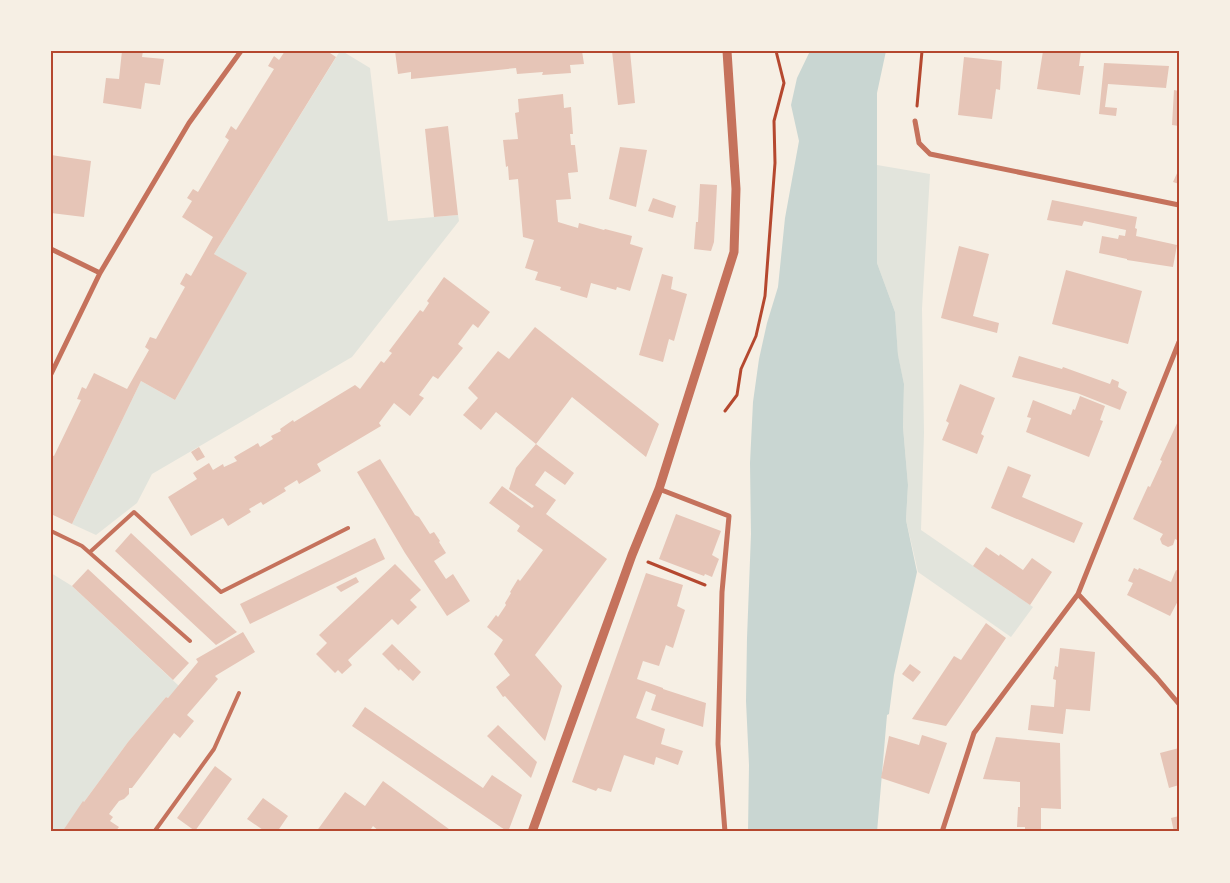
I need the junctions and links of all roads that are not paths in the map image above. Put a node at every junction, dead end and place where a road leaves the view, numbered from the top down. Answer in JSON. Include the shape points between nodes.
{"nodes":[{"id":1,"x":241,"y":51,"type":"edge"},
{"id":2,"x":728,"y":51,"type":"edge"},
{"id":3,"x":916,"y":121,"type":"road end"},
{"id":4,"x":1179,"y":205,"type":"edge"},
{"id":5,"x":51,"y":249,"type":"edge"},
{"id":6,"x":100,"y":273,"type":"junction"},
{"id":7,"x":1179,"y":342,"type":"edge"},
{"id":8,"x":51,"y":374,"type":"edge"},
{"id":9,"x":659,"y":490,"type":"junction"},
{"id":10,"x":348,"y":528,"type":"dead end"},
{"id":11,"x":51,"y":531,"type":"edge"},
{"id":12,"x":90,"y":552,"type":"junction"},
{"id":13,"x":1078,"y":594,"type":"junction"},
{"id":14,"x":190,"y":641,"type":"dead end"},
{"id":15,"x":239,"y":693,"type":"dead end"},
{"id":16,"x":1179,"y":704,"type":"edge"},
{"id":17,"x":154,"y":832,"type":"edge"},
{"id":18,"x":532,"y":832,"type":"edge"},
{"id":19,"x":726,"y":832,"type":"edge"},
{"id":20,"x":942,"y":832,"type":"edge"}],
"edges":[{"from":1,"to":6,"type":"street","via":[[188,123]]},
{"from":2,"to":9,"type":"street","via":[[736,189],[734,252]]},
{"from":3,"to":4,"type":"street","via":[[919,143],[930,154]]},
{"from":5,"to":6,"type":"street"},
{"from":6,"to":8,"type":"street"},
{"from":7,"to":13,"type":"street"},
{"from":9,"to":18,"type":"street"},
{"from":9,"to":19,"type":"street","via":[[729,516],[722,592],[718,744]]},
{"from":10,"to":12,"type":"lane","via":[[221,592],[134,512]]},
{"from":11,"to":12,"type":"lane"},
{"from":12,"to":14,"type":"lane"},
{"from":13,"to":16,"type":"street"},
{"from":13,"to":20,"type":"street","via":[[974,733]]},
{"from":15,"to":17,"type":"lane","via":[[214,749]]}]}
